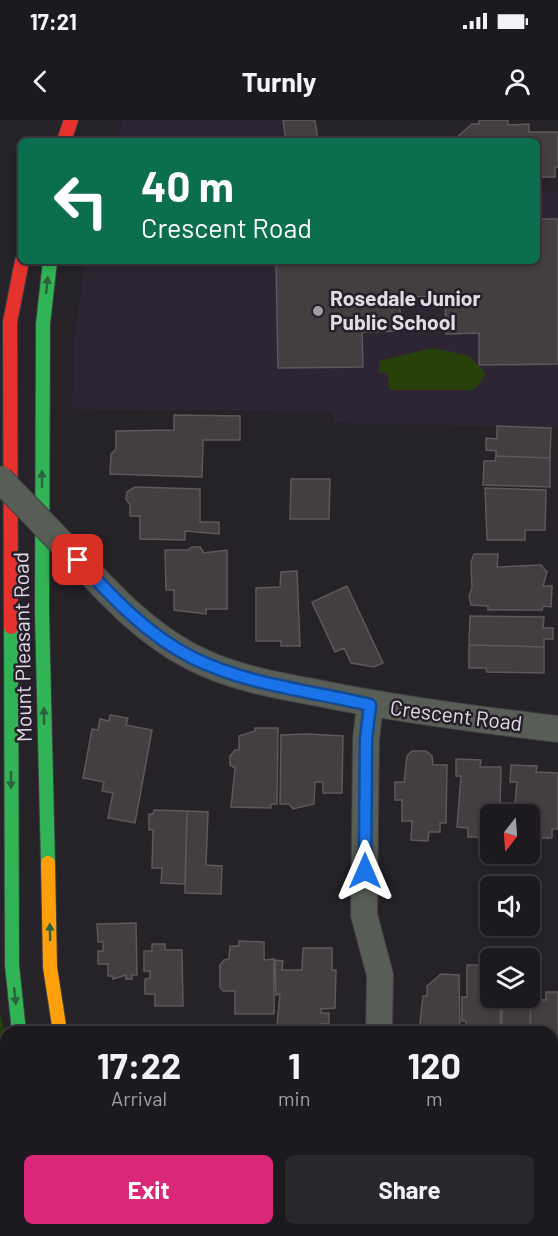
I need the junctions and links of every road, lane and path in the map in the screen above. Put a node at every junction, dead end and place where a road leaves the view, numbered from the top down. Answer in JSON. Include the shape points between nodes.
{"nodes":[{"id":1,"x":71,"y":120,"type":"edge"},
{"id":2,"x":65,"y":138,"type":"edge"},
{"id":3,"x":21,"y":264,"type":"edge"},
{"id":4,"x":50,"y":264,"type":"edge"},
{"id":5,"x":0,"y":478,"type":"edge"},
{"id":6,"x":370,"y":705,"type":"junction"},
{"id":7,"x":558,"y":729,"type":"edge"},
{"id":8,"x":0,"y":937,"type":"edge"},
{"id":9,"x":12,"y":965,"type":"junction"},
{"id":10,"x":18,"y":1026,"type":"edge"},
{"id":11,"x":59,"y":1026,"type":"edge"},
{"id":12,"x":379,"y":1026,"type":"edge"}],
"edges":[{"from":1,"to":2,"type":"main road"},
{"from":3,"to":9,"type":"main road","name":"Mount Pleasant Road","one_way":true,"via":[[10,322]]},
{"from":11,"to":4,"type":"main road","name":"Mount Pleasant Road","one_way":true,"via":[[50,967],[42,612],[43,324]]},
{"from":5,"to":6,"type":"street","name":"Crescent Road","bridge":true,"via":[[140,623],[192,657],[240,676]]},
{"from":6,"to":7,"type":"street","name":"Crescent Road"},
{"from":6,"to":12,"type":"street","via":[[366,739],[364,915],[380,975]]},
{"from":8,"to":9,"type":"main road"},
{"from":9,"to":10,"type":"main road","name":"Mount Pleasant Road","one_way":true}]}
